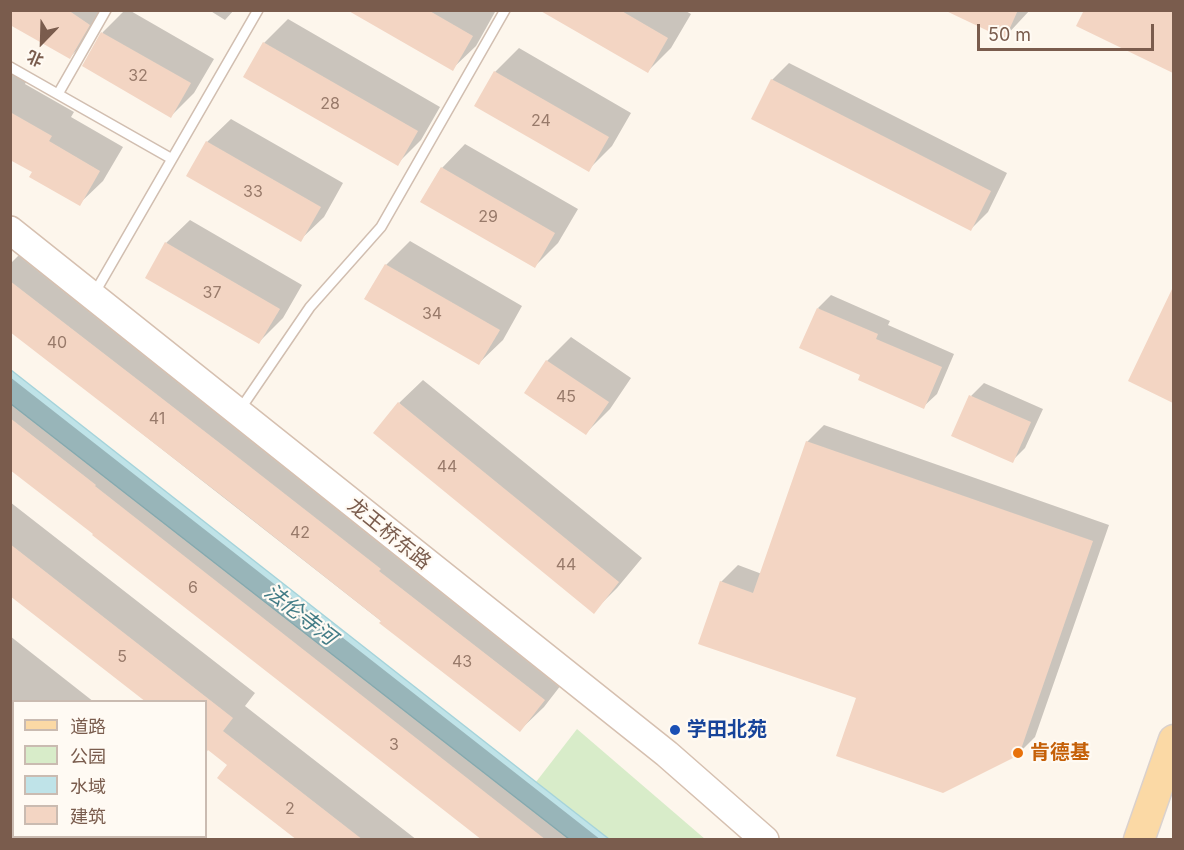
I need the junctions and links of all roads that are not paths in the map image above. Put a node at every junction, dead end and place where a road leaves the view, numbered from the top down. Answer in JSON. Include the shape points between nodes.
{"nodes":[{"id":1,"x":106,"y":10,"type":"edge"},
{"id":2,"x":258,"y":10,"type":"edge"},
{"id":3,"x":505,"y":10,"type":"edge"},
{"id":4,"x":10,"y":67,"type":"edge"},
{"id":5,"x":58,"y":94,"type":"junction"},
{"id":6,"x":172,"y":159,"type":"junction"},
{"id":7,"x":10,"y":230,"type":"edge"},
{"id":8,"x":93,"y":296,"type":"junction"},
{"id":9,"x":238,"y":413,"type":"junction"},
{"id":10,"x":1173,"y":740,"type":"edge"},
{"id":11,"x":765,"y":840,"type":"edge"},
{"id":12,"x":1139,"y":840,"type":"edge"}],
"edges":[{"from":1,"to":5,"type":"lane"},
{"from":2,"to":6,"type":"lane"},
{"from":3,"to":9,"type":"lane","via":[[381,227],[310,306]]},
{"from":4,"to":5,"type":"lane"},
{"from":5,"to":6,"type":"lane"},
{"from":6,"to":8,"type":"lane"},
{"from":7,"to":8,"type":"street","name":"龙王桥东路"},
{"from":8,"to":9,"type":"street","name":"龙王桥东路"},
{"from":9,"to":11,"type":"street","name":"龙王桥东路","via":[[667,754]]},
{"from":10,"to":12,"type":"main road"}]}
